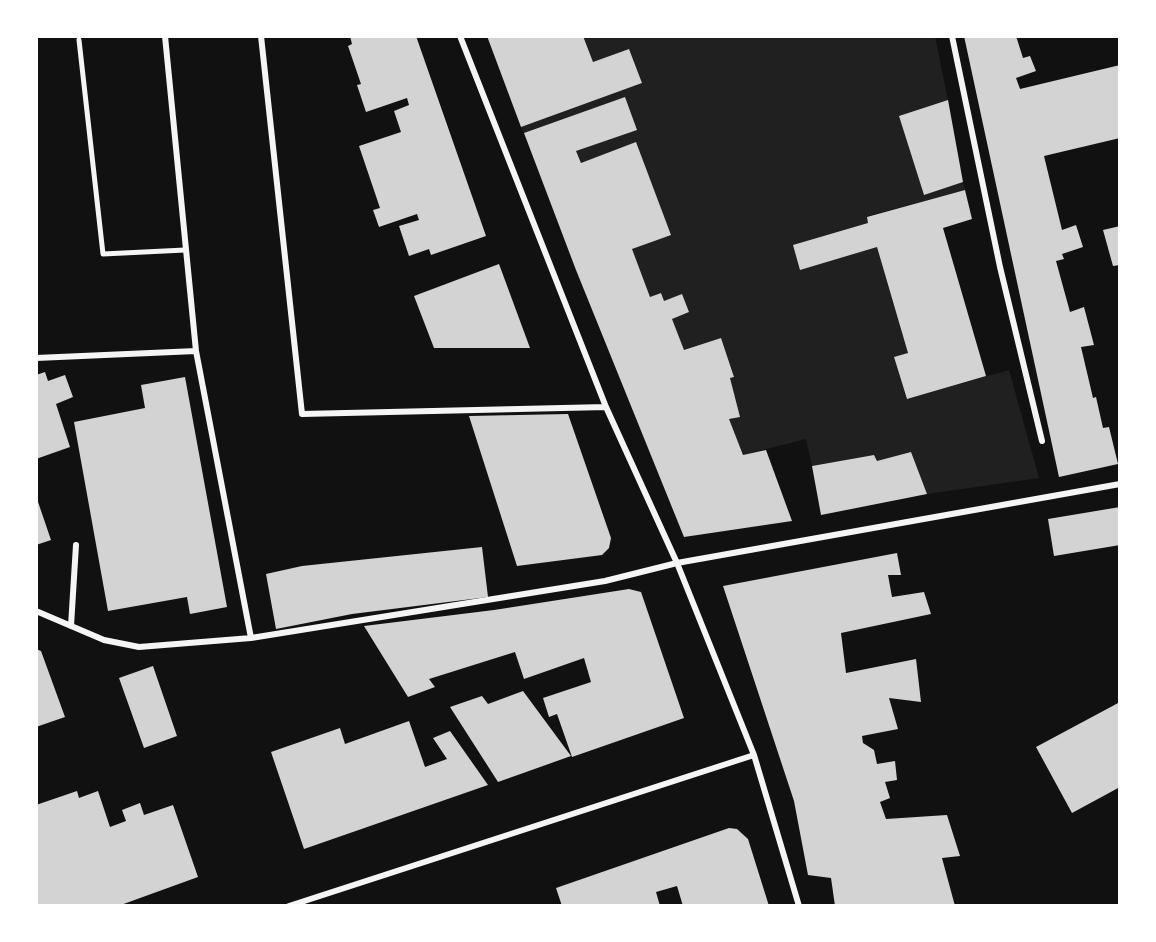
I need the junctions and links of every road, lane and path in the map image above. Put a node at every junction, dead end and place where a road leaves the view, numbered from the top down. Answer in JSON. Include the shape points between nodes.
{"nodes":[{"id":1,"x":165,"y":36,"type":"edge"},
{"id":2,"x":261,"y":36,"type":"edge"},
{"id":3,"x":460,"y":36,"type":"edge"},
{"id":4,"x":952,"y":36,"type":"edge"},
{"id":5,"x":79,"y":40,"type":"dead end"},
{"id":6,"x":185,"y":250,"type":"junction"},
{"id":7,"x":196,"y":351,"type":"junction"},
{"id":8,"x":36,"y":358,"type":"edge"},
{"id":9,"x":606,"y":407,"type":"junction"},
{"id":10,"x":1042,"y":441,"type":"dead end"},
{"id":11,"x":1120,"y":484,"type":"edge"},
{"id":12,"x":76,"y":545,"type":"dead end"},
{"id":13,"x":677,"y":563,"type":"junction"},
{"id":14,"x":36,"y":611,"type":"edge"},
{"id":15,"x":71,"y":626,"type":"junction"},
{"id":16,"x":251,"y":638,"type":"junction"},
{"id":17,"x":753,"y":755,"type":"junction"},
{"id":18,"x":289,"y":906,"type":"edge"},
{"id":19,"x":799,"y":906,"type":"edge"}],
"edges":[{"from":1,"to":6,"type":"street"},
{"from":2,"to":9,"type":"street","via":[[302,414]]},
{"from":3,"to":9,"type":"street"},
{"from":4,"to":10,"type":"street","via":[[1000,267]]},
{"from":5,"to":6,"type":"street","via":[[103,254]]},
{"from":6,"to":7,"type":"street"},
{"from":7,"to":8,"type":"street"},
{"from":7,"to":16,"type":"street"},
{"from":9,"to":13,"type":"street"},
{"from":11,"to":13,"type":"street"},
{"from":12,"to":15,"type":"street"},
{"from":13,"to":16,"type":"street","via":[[605,581]]},
{"from":13,"to":17,"type":"street"},
{"from":14,"to":15,"type":"street"},
{"from":15,"to":16,"type":"street","via":[[104,640],[139,647]]},
{"from":17,"to":18,"type":"street"},
{"from":17,"to":19,"type":"street"}]}
